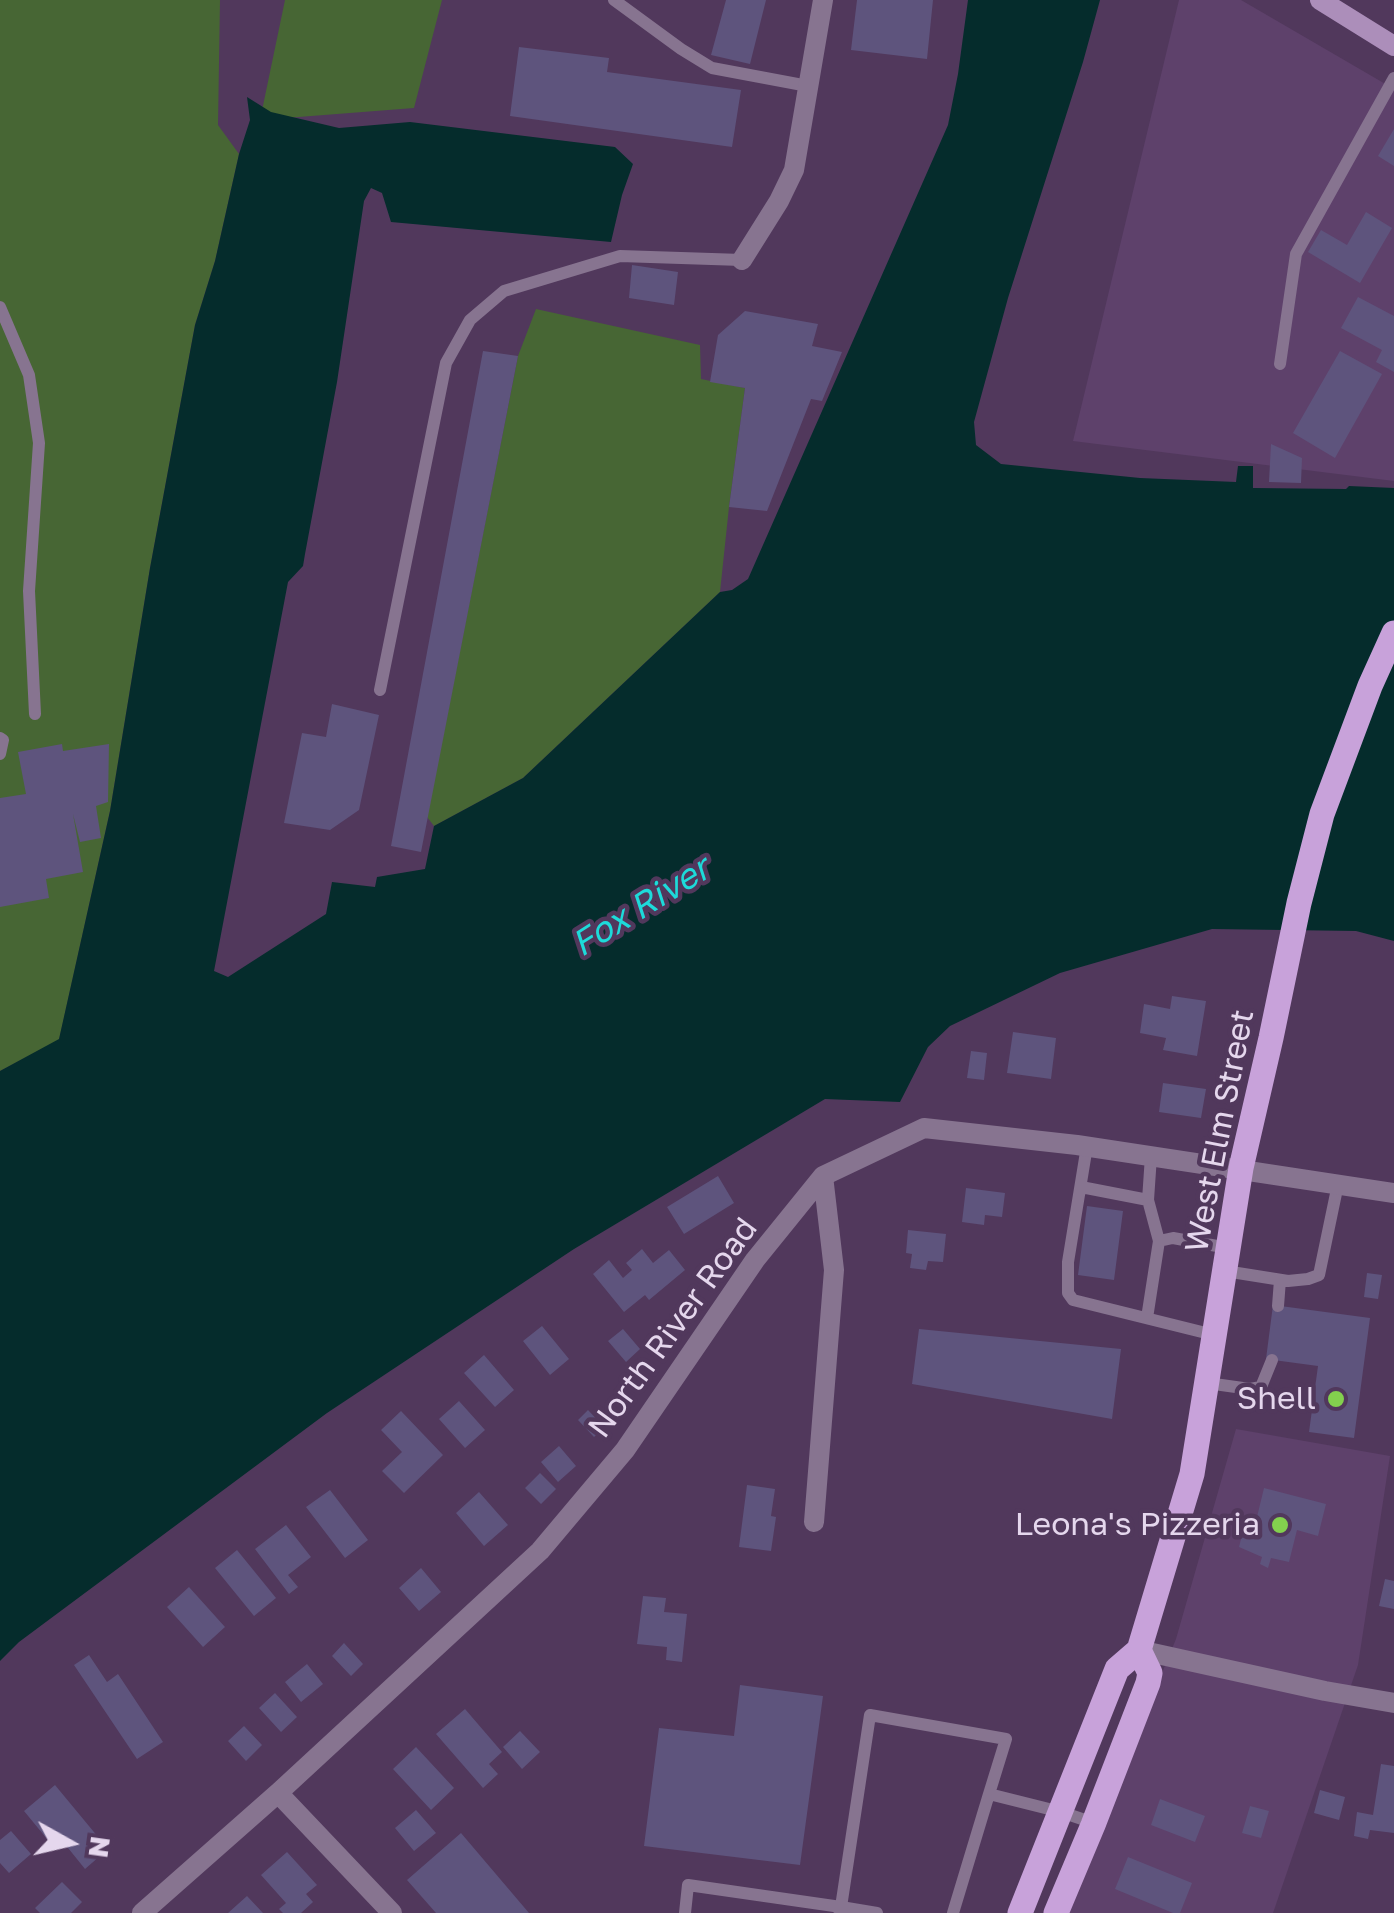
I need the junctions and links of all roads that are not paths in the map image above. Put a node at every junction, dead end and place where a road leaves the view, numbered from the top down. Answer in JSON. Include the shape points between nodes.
{"nodes":[{"id":1,"x":614,"y":0,"type":"edge"},
{"id":2,"x":822,"y":0,"type":"edge"},
{"id":3,"x":1320,"y":0,"type":"edge"},
{"id":4,"x":1394,"y":46,"type":"edge"},
{"id":5,"x":1394,"y":78,"type":"edge"},
{"id":6,"x":808,"y":86,"type":"junction"},
{"id":7,"x":742,"y":260,"type":"joint"},
{"id":8,"x":0,"y":307,"type":"edge"},
{"id":9,"x":1280,"y":364,"type":"dead end"},
{"id":10,"x":1394,"y":633,"type":"edge"},
{"id":11,"x":380,"y":690,"type":"dead end"},
{"id":12,"x":35,"y":714,"type":"dead end"},
{"id":13,"x":0,"y":738,"type":"edge"},
{"id":14,"x":0,"y":754,"type":"edge"},
{"id":15,"x":1087,"y":1146,"type":"junction"},
{"id":16,"x":1151,"y":1156,"type":"junction"},
{"id":17,"x":1241,"y":1168,"type":"junction"},
{"id":18,"x":823,"y":1176,"type":"junction"},
{"id":19,"x":1338,"y":1184,"type":"junction"},
{"id":20,"x":1080,"y":1187,"type":"junction"},
{"id":21,"x":1394,"y":1193,"type":"edge"},
{"id":22,"x":1148,"y":1200,"type":"junction"},
{"id":23,"x":1158,"y":1242,"type":"junction"},
{"id":24,"x":1226,"y":1260,"type":"junction"},
{"id":25,"x":1280,"y":1280,"type":"junction"},
{"id":26,"x":1278,"y":1306,"type":"dead end"},
{"id":27,"x":1147,"y":1318,"type":"junction"},
{"id":28,"x":1214,"y":1335,"type":"junction"},
{"id":29,"x":1272,"y":1360,"type":"dead end"},
{"id":30,"x":1207,"y":1384,"type":"junction"},
{"id":31,"x":814,"y":1522,"type":"dead end"},
{"id":32,"x":1140,"y":1650,"type":"junction"},
{"id":33,"x":1394,"y":1703,"type":"edge"},
{"id":34,"x":278,"y":1793,"type":"junction"},
{"id":35,"x":990,"y":1794,"type":"junction"},
{"id":36,"x":1061,"y":1812,"type":"junction"},
{"id":37,"x":1094,"y":1823,"type":"junction"},
{"id":38,"x":839,"y":1910,"type":"edge"},
{"id":39,"x":142,"y":1913,"type":"edge"},
{"id":40,"x":392,"y":1913,"type":"edge"},
{"id":41,"x":684,"y":1913,"type":"edge"},
{"id":42,"x":877,"y":1913,"type":"edge"},
{"id":43,"x":953,"y":1913,"type":"edge"},
{"id":44,"x":1020,"y":1913,"type":"edge"},
{"id":45,"x":1056,"y":1913,"type":"edge"}],
"edges":[{"from":1,"to":6,"type":"lane","via":[[712,68]]},
{"from":2,"to":6,"type":"street"},
{"from":3,"to":4,"type":"street"},
{"from":5,"to":9,"type":"lane","via":[[1296,254]]},
{"from":6,"to":7,"type":"street","via":[[794,170]]},
{"from":7,"to":11,"type":"lane","via":[[620,256],[504,291],[470,320],[446,362]]},
{"from":8,"to":12,"type":"lane","via":[[29,375],[39,443],[29,590]]},
{"from":10,"to":17,"type":"main road","name":"West Elm Street","via":[[1322,814]]},
{"from":13,"to":14,"type":"lane"},
{"from":15,"to":16,"type":"street","name":"North River Road"},
{"from":15,"to":18,"type":"street","name":"North River Road","via":[[924,1128]]},
{"from":15,"to":20,"type":"lane"},
{"from":16,"to":17,"type":"street","name":"North River Road"},
{"from":16,"to":22,"type":"lane"},
{"from":17,"to":19,"type":"street","name":"North River Road"},
{"from":17,"to":24,"type":"main road","name":"West Elm Street"},
{"from":18,"to":31,"type":"street","via":[[834,1270]]},
{"from":18,"to":34,"type":"street","name":"North River Road","via":[[755,1260],[625,1450],[540,1551]]},
{"from":19,"to":21,"type":"street","name":"North River Road"},
{"from":19,"to":25,"type":"lane","via":[[1319,1275]]},
{"from":20,"to":22,"type":"lane"},
{"from":20,"to":27,"type":"lane","via":[[1068,1293],[1073,1300]]},
{"from":22,"to":23,"type":"lane"},
{"from":23,"to":24,"type":"lane","via":[[1173,1238]]},
{"from":23,"to":27,"type":"lane"},
{"from":24,"to":25,"type":"lane"},
{"from":24,"to":28,"type":"main road","name":"West Elm Street"},
{"from":25,"to":26,"type":"lane"},
{"from":27,"to":28,"type":"lane"},
{"from":28,"to":30,"type":"main road","name":"West Elm Street"},
{"from":29,"to":30,"type":"lane","via":[[1261,1387]]},
{"from":30,"to":32,"type":"main road","name":"West Elm Street","via":[[1192,1474]]},
{"from":32,"to":33,"type":"street"},
{"from":32,"to":36,"type":"main road","name":"West Elm Street","via":[[1118,1669]]},
{"from":32,"to":37,"type":"main road","name":"West Elm Street","via":[[1148,1683]]},
{"from":34,"to":39,"type":"street","name":"North River Road"},
{"from":34,"to":40,"type":"street"},
{"from":35,"to":36,"type":"lane"},
{"from":35,"to":38,"type":"lane","via":[[1006,1738],[870,1716]]},
{"from":35,"to":43,"type":"lane"},
{"from":36,"to":37,"type":"lane"},
{"from":36,"to":44,"type":"main road","name":"West Elm Street"},
{"from":37,"to":45,"type":"main road","name":"West Elm Street"},
{"from":38,"to":41,"type":"lane","via":[[688,1885]]},
{"from":38,"to":42,"type":"lane"}]}
